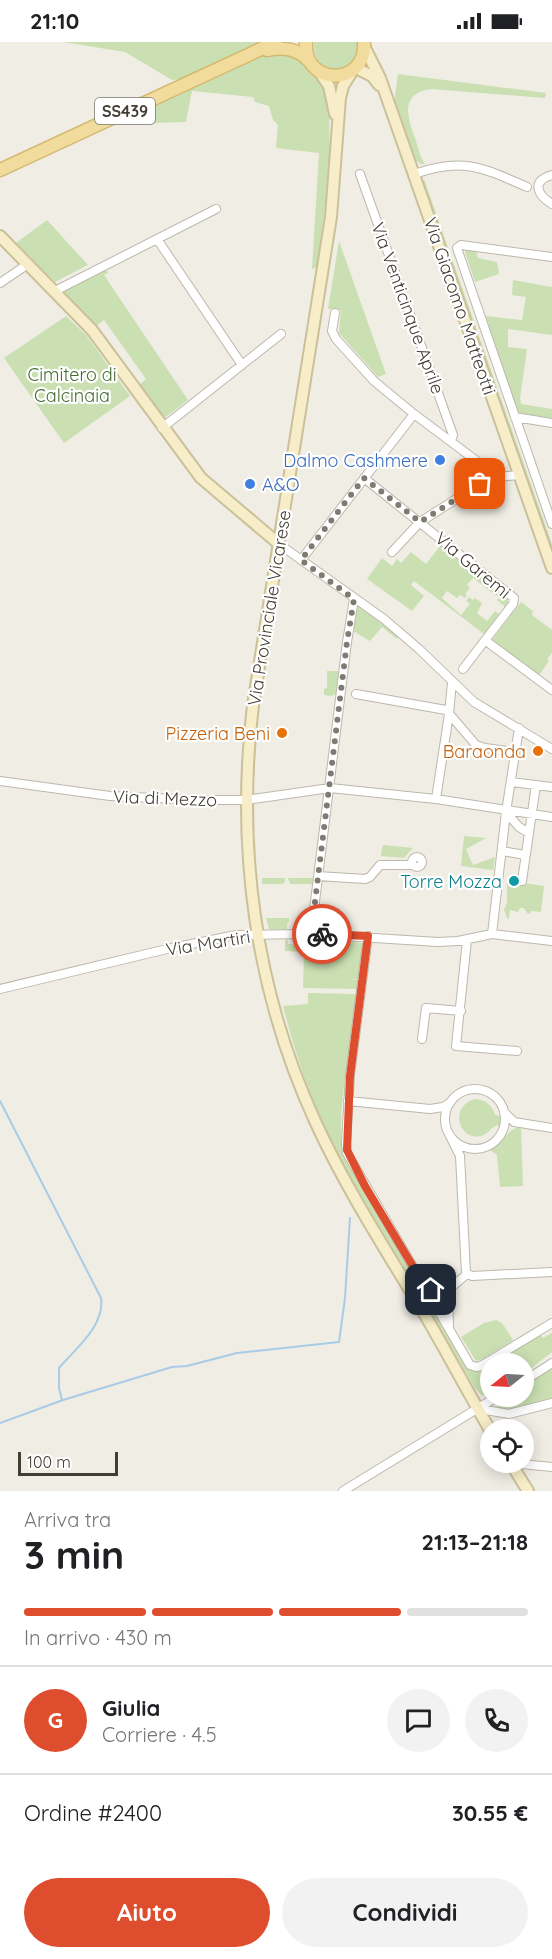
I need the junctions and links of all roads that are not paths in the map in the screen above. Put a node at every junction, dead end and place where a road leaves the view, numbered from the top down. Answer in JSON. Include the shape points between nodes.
{"nodes":[{"id":1,"x":276,"y":42,"type":"edge"},
{"id":2,"x":306,"y":42,"type":"edge"},
{"id":3,"x":364,"y":44,"type":"edge"},
{"id":4,"x":251,"y":54,"type":"junction"},
{"id":5,"x":314,"y":66,"type":"junction"},
{"id":6,"x":354,"y":69,"type":"junction"},
{"id":7,"x":387,"y":97,"type":"junction"},
{"id":8,"x":337,"y":130,"type":"junction"},
{"id":9,"x":0,"y":170,"type":"edge"},
{"id":10,"x":360,"y":174,"type":"dead end"},
{"id":11,"x":414,"y":174,"type":"junction"},
{"id":12,"x":552,"y":175,"type":"edge"},
{"id":13,"x":541,"y":181,"type":"junction"},
{"id":14,"x":526,"y":187,"type":"junction"},
{"id":15,"x":540,"y":194,"type":"junction"},
{"id":16,"x":552,"y":204,"type":"edge"},
{"id":17,"x":216,"y":209,"type":"dead end"},
{"id":18,"x":1,"y":237,"type":"edge"},
{"id":19,"x":157,"y":239,"type":"junction"},
{"id":20,"x":552,"y":257,"type":"edge"},
{"id":21,"x":28,"y":264,"type":"junction"},
{"id":22,"x":0,"y":283,"type":"edge"},
{"id":23,"x":55,"y":291,"type":"junction"},
{"id":24,"x":334,"y":313,"type":"dead end"},
{"id":25,"x":281,"y":334,"type":"dead end"},
{"id":26,"x":242,"y":365,"type":"junction"},
{"id":27,"x":414,"y":414,"type":"junction"},
{"id":28,"x":514,"y":417,"type":"junction"},
{"id":29,"x":552,"y":423,"type":"edge"},
{"id":30,"x":162,"y":428,"type":"junction"},
{"id":31,"x":451,"y":441,"type":"junction"},
{"id":32,"x":519,"y":475,"type":"junction"},
{"id":33,"x":498,"y":477,"type":"junction"},
{"id":34,"x":364,"y":478,"type":"junction"},
{"id":35,"x":420,"y":522,"type":"junction"},
{"id":36,"x":552,"y":524,"type":"edge"},
{"id":37,"x":279,"y":544,"type":"junction"},
{"id":38,"x":392,"y":552,"type":"dead end"},
{"id":39,"x":301,"y":560,"type":"junction"},
{"id":40,"x":552,"y":568,"type":"edge"},
{"id":41,"x":354,"y":599,"type":"junction"},
{"id":42,"x":486,"y":641,"type":"junction"},
{"id":43,"x":463,"y":669,"type":"dead end"},
{"id":44,"x":452,"y":682,"type":"junction"},
{"id":45,"x":552,"y":690,"type":"edge"},
{"id":46,"x":356,"y":694,"type":"dead end"},
{"id":47,"x":449,"y":714,"type":"junction"},
{"id":48,"x":519,"y":728,"type":"junction"},
{"id":49,"x":552,"y":749,"type":"edge"},
{"id":50,"x":515,"y":752,"type":"junction"},
{"id":51,"x":0,"y":781,"type":"edge"},
{"id":52,"x":511,"y":782,"type":"junction"},
{"id":53,"x":536,"y":785,"type":"junction"},
{"id":54,"x":552,"y":787,"type":"edge"},
{"id":55,"x":330,"y":789,"type":"junction"},
{"id":56,"x":436,"y":799,"type":"junction"},
{"id":57,"x":246,"y":801,"type":"junction"},
{"id":58,"x":507,"y":811,"type":"junction"},
{"id":59,"x":532,"y":814,"type":"junction"},
{"id":60,"x":552,"y":817,"type":"edge"},
{"id":61,"x":529,"y":833,"type":"junction"},
{"id":62,"x":502,"y":851,"type":"junction"},
{"id":63,"x":525,"y":855,"type":"junction"},
{"id":64,"x":413,"y":865,"type":"dead end"},
{"id":65,"x":318,"y":876,"type":"junction"},
{"id":66,"x":522,"y":881,"type":"dead end"},
{"id":67,"x":311,"y":934,"type":"junction"},
{"id":68,"x":492,"y":934,"type":"junction"},
{"id":69,"x":257,"y":935,"type":"junction"},
{"id":70,"x":368,"y":936,"type":"junction"},
{"id":71,"x":467,"y":940,"type":"junction"},
{"id":72,"x":552,"y":941,"type":"edge"},
{"id":73,"x":0,"y":988,"type":"edge"},
{"id":74,"x":460,"y":1011,"type":"junction"},
{"id":75,"x":422,"y":1039,"type":"dead end"},
{"id":76,"x":517,"y":1052,"type":"dead end"},
{"id":77,"x":348,"y":1101,"type":"junction"},
{"id":78,"x":450,"y":1102,"type":"junction"},
{"id":79,"x":430,"y":1108,"type":"junction"},
{"id":80,"x":503,"y":1111,"type":"junction"},
{"id":81,"x":552,"y":1128,"type":"edge"},
{"id":82,"x":448,"y":1133,"type":"junction"},
{"id":83,"x":552,"y":1272,"type":"edge"},
{"id":84,"x":467,"y":1274,"type":"junction"},
{"id":85,"x":427,"y":1290,"type":"junction"},
{"id":86,"x":448,"y":1290,"type":"junction"},
{"id":87,"x":552,"y":1323,"type":"edge"},
{"id":88,"x":449,"y":1330,"type":"junction"},
{"id":89,"x":552,"y":1363,"type":"edge"},
{"id":90,"x":534,"y":1375,"type":"edge"},
{"id":91,"x":552,"y":1403,"type":"edge"},
{"id":92,"x":481,"y":1407,"type":"edge"},
{"id":93,"x":478,"y":1409,"type":"junction"},
{"id":94,"x":484,"y":1419,"type":"edge"},
{"id":95,"x":534,"y":1465,"type":"edge"},
{"id":96,"x":552,"y":1467,"type":"edge"},
{"id":97,"x":516,"y":1473,"type":"edge"},
{"id":98,"x":343,"y":1491,"type":"edge"},
{"id":99,"x":528,"y":1491,"type":"edge"}],
"edges":[{"from":1,"to":4,"type":"main road"},
{"from":2,"to":5,"type":"main road","via":[[307,56]]},
{"from":3,"to":6,"type":"main road","via":[[363,56]]},
{"from":3,"to":7,"type":"main road","name":"Via Giacomo Matteotti"},
{"from":4,"to":5,"type":"main road","via":[[287,48],[297,51]]},
{"from":4,"to":9,"type":"main road","number":"SS439"},
{"from":5,"to":6,"type":"main road","via":[[333,76]]},
{"from":5,"to":8,"type":"main road","name":"Via Provinciale Vicarese","via":[[329,86]]},
{"from":6,"to":7,"type":"main road","via":[[372,76]]},
{"from":6,"to":8,"type":"main road","name":"Via Provinciale Vicarese","via":[[340,98]]},
{"from":7,"to":11,"type":"main road","name":"Via Giacomo Matteotti"},
{"from":8,"to":37,"type":"main road","name":"Via Provinciale Vicarese","via":[[332,209]]},
{"from":10,"to":31,"type":"street","name":"Via Venticinque Aprile","via":[[453,435]]},
{"from":11,"to":14,"type":"street","via":[[458,164]]},
{"from":11,"to":32,"type":"main road","name":"Via Giacomo Matteotti"},
{"from":12,"to":13,"type":"street"},
{"from":13,"to":14,"type":"street"},
{"from":13,"to":15,"type":"street"},
{"from":14,"to":15,"type":"street"},
{"from":15,"to":16,"type":"street"},
{"from":17,"to":19,"type":"street"},
{"from":18,"to":21,"type":"main road"},
{"from":19,"to":23,"type":"street"},
{"from":19,"to":26,"type":"street"},
{"from":20,"to":28,"type":"street","via":[[466,245],[459,245],[457,250]]},
{"from":21,"to":22,"type":"street"},
{"from":21,"to":23,"type":"main road"},
{"from":23,"to":30,"type":"main road","via":[[92,330]]},
{"from":24,"to":27,"type":"street","via":[[332,331],[336,339],[374,381]]},
{"from":25,"to":26,"type":"street"},
{"from":26,"to":30,"type":"street"},
{"from":27,"to":31,"type":"street"},
{"from":27,"to":34,"type":"street"},
{"from":28,"to":29,"type":"street"},
{"from":28,"to":36,"type":"street"},
{"from":30,"to":37,"type":"main road","via":[[201,478]]},
{"from":31,"to":33,"type":"street"},
{"from":32,"to":33,"type":"street"},
{"from":32,"to":40,"type":"main road","name":"Via Giacomo Matteotti"},
{"from":33,"to":35,"type":"street"},
{"from":34,"to":35,"type":"street"},
{"from":34,"to":39,"type":"street"},
{"from":35,"to":38,"type":"street"},
{"from":35,"to":42,"type":"street","name":"Via Garemi","via":[[514,598]]},
{"from":37,"to":39,"type":"street"},
{"from":37,"to":57,"type":"main road","name":"Via Provinciale Vicarese","via":[[253,705]]},
{"from":39,"to":41,"type":"street"},
{"from":41,"to":44,"type":"street","via":[[411,641]]},
{"from":41,"to":55,"type":"street"},
{"from":42,"to":43,"type":"street","name":"Via Garemi"},
{"from":42,"to":45,"type":"street"},
{"from":44,"to":47,"type":"street"},
{"from":44,"to":48,"type":"street","via":[[474,702]]},
{"from":46,"to":47,"type":"street","via":[[446,710]]},
{"from":47,"to":50,"type":"street","via":[[476,745]]},
{"from":47,"to":56,"type":"street"},
{"from":48,"to":49,"type":"street"},
{"from":48,"to":50,"type":"street"},
{"from":50,"to":52,"type":"street"},
{"from":51,"to":57,"type":"street","name":"Via di Mezzo","via":[[110,796]]},
{"from":52,"to":53,"type":"street"},
{"from":52,"to":58,"type":"street"},
{"from":53,"to":54,"type":"street"},
{"from":53,"to":59,"type":"street"},
{"from":55,"to":56,"type":"street","name":"Via di Mezzo"},
{"from":55,"to":57,"type":"street","name":"Via di Mezzo"},
{"from":55,"to":65,"type":"street"},
{"from":56,"to":58,"type":"street","name":"Via di Mezzo"},
{"from":57,"to":69,"type":"main road","name":"Via Provinciale Vicarese"},
{"from":58,"to":59,"type":"street","name":"Via di Mezzo"},
{"from":58,"to":61,"type":"street"},
{"from":58,"to":62,"type":"street"},
{"from":59,"to":60,"type":"street","name":"Via di Mezzo"},
{"from":59,"to":61,"type":"street"},
{"from":61,"to":63,"type":"street"},
{"from":62,"to":63,"type":"street"},
{"from":62,"to":68,"type":"street"},
{"from":63,"to":66,"type":"street"},
{"from":64,"to":65,"type":"street","via":[[380,865],[365,879]]},
{"from":65,"to":67,"type":"street"},
{"from":67,"to":69,"type":"street","name":"Via Martiri"},
{"from":67,"to":70,"type":"street","name":"Via Martiri"},
{"from":68,"to":71,"type":"street","name":"Via Martiri"},
{"from":68,"to":72,"type":"street"},
{"from":69,"to":73,"type":"street","name":"Via Martiri","via":[[231,936],[167,949]]},
{"from":69,"to":93,"type":"main road","name":"Via Provinciale Vicarese","via":[[279,1024],[315,1121]]},
{"from":70,"to":71,"type":"street","name":"Via Martiri","via":[[438,942]]},
{"from":70,"to":77,"type":"street"},
{"from":71,"to":74,"type":"street"},
{"from":74,"to":75,"type":"street","via":[[426,1008]]},
{"from":74,"to":76,"type":"street","via":[[456,1046]]},
{"from":77,"to":79,"type":"street"},
{"from":77,"to":85,"type":"street","via":[[347,1153]]},
{"from":78,"to":79,"type":"street"},
{"from":78,"to":80,"type":"street","via":[[464,1091],[479,1090],[495,1097]]},
{"from":78,"to":82,"type":"street","via":[[445,1114]]},
{"from":79,"to":82,"type":"street","via":[[439,1114]]},
{"from":80,"to":81,"type":"street","via":[[514,1122]]},
{"from":80,"to":82,"type":"street","via":[[502,1131],[488,1146],[466,1148]]},
{"from":82,"to":84,"type":"street","via":[[460,1156]]},
{"from":83,"to":84,"type":"street"},
{"from":84,"to":86,"type":"street"},
{"from":85,"to":86,"type":"street"},
{"from":85,"to":88,"type":"street"},
{"from":86,"to":88,"type":"street"},
{"from":87,"to":88,"type":"street","via":[[476,1367],[466,1360]]},
{"from":89,"to":90,"type":"street"},
{"from":91,"to":93,"type":"street","via":[[509,1413]]},
{"from":92,"to":93,"type":"street"},
{"from":93,"to":94,"type":"main road","name":"Via Provinciale Vicarese"},
{"from":93,"to":98,"type":"street"},
{"from":95,"to":96,"type":"street"},
{"from":97,"to":99,"type":"main road"}]}
